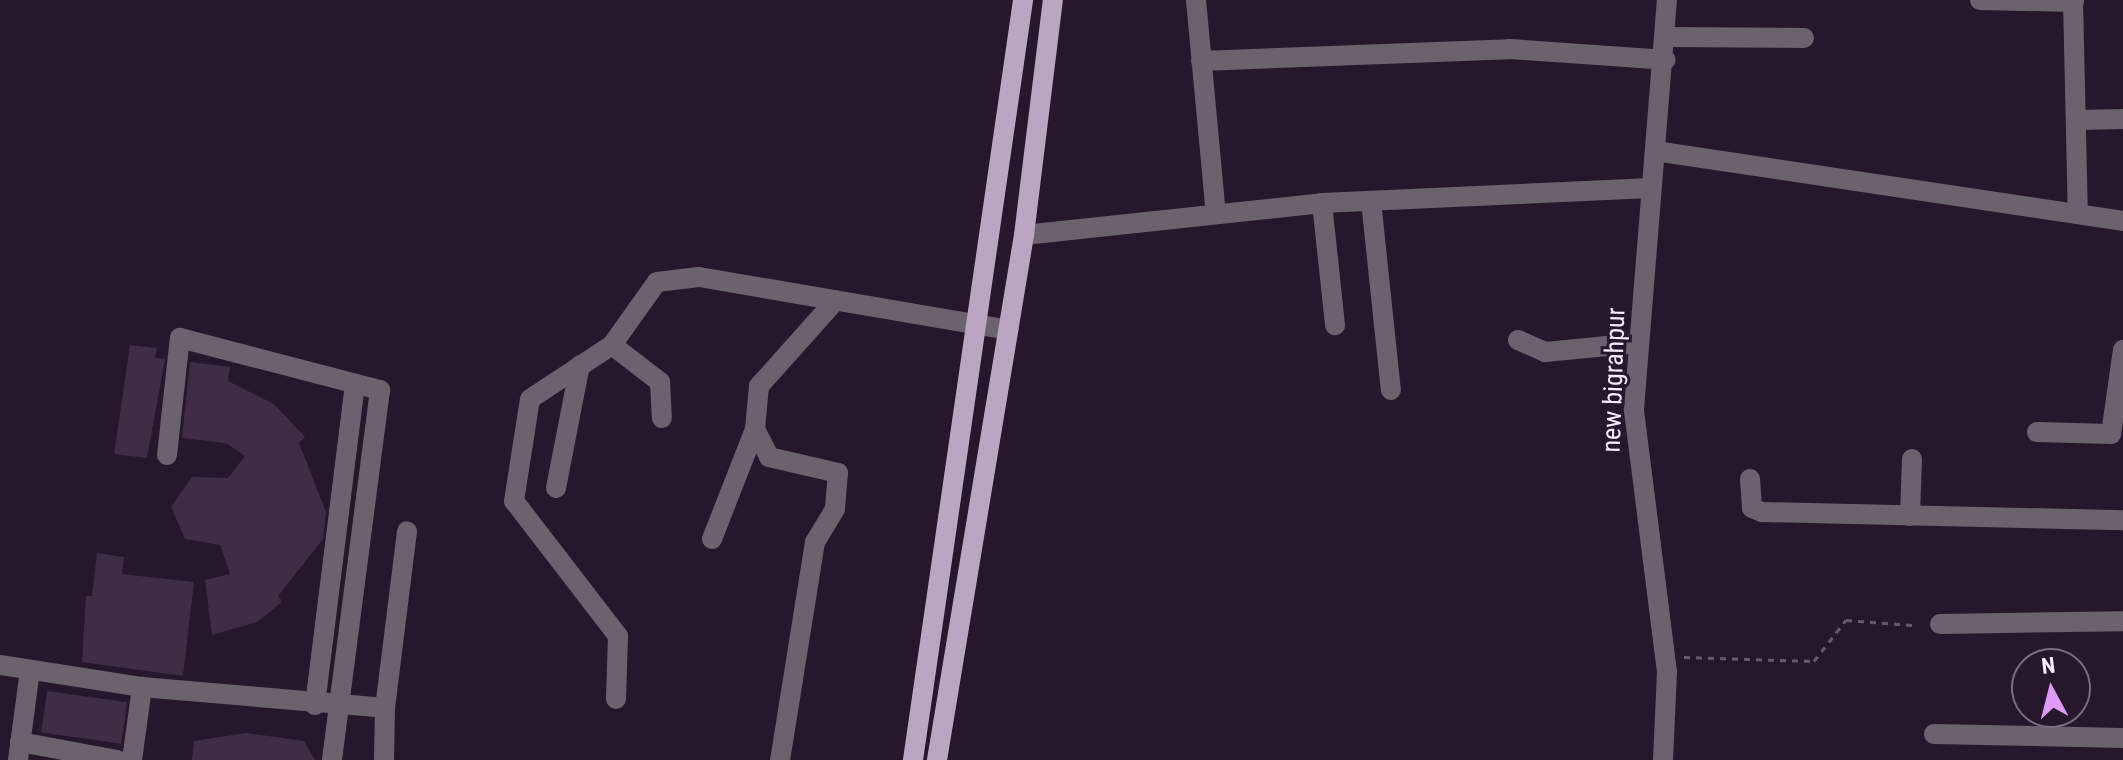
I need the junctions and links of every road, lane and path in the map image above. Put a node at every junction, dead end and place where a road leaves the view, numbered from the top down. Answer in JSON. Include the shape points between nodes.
{"nodes":[{"id":1,"x":1023,"y":0,"type":"edge"},
{"id":2,"x":1053,"y":0,"type":"edge"},
{"id":3,"x":1196,"y":0,"type":"edge"},
{"id":4,"x":1667,"y":0,"type":"edge"},
{"id":5,"x":1980,"y":0,"type":"edge"},
{"id":6,"x":2074,"y":1,"type":"edge"},
{"id":7,"x":1665,"y":37,"type":"junction"},
{"id":8,"x":1804,"y":38,"type":"dead end"},
{"id":9,"x":1666,"y":60,"type":"junction"},
{"id":10,"x":1201,"y":61,"type":"junction"},
{"id":11,"x":2123,"y":119,"type":"edge"},
{"id":12,"x":2081,"y":120,"type":"junction"},
{"id":13,"x":1655,"y":151,"type":"junction"},
{"id":14,"x":1003,"y":153,"type":"junction"},
{"id":15,"x":1034,"y":157,"type":"junction"},
{"id":16,"x":1651,"y":188,"type":"junction"},
{"id":17,"x":1371,"y":201,"type":"junction"},
{"id":18,"x":1322,"y":203,"type":"junction"},
{"id":19,"x":2078,"y":213,"type":"junction"},
{"id":20,"x":1216,"y":214,"type":"junction"},
{"id":21,"x":2123,"y":221,"type":"edge"},
{"id":22,"x":1024,"y":235,"type":"junction"},
{"id":23,"x":836,"y":300,"type":"junction"},
{"id":24,"x":1335,"y":325,"type":"dead end"},
{"id":25,"x":979,"y":326,"type":"junction"},
{"id":26,"x":1008,"y":330,"type":"junction"},
{"id":27,"x":1518,"y":340,"type":"dead end"},
{"id":28,"x":1639,"y":343,"type":"junction"},
{"id":29,"x":612,"y":345,"type":"junction"},
{"id":30,"x":2123,"y":350,"type":"edge"},
{"id":31,"x":580,"y":365,"type":"junction"},
{"id":32,"x":355,"y":384,"type":"junction"},
{"id":33,"x":1391,"y":390,"type":"dead end"},
{"id":34,"x":662,"y":418,"type":"dead end"},
{"id":35,"x":755,"y":429,"type":"junction"},
{"id":36,"x":2037,"y":432,"type":"dead end"},
{"id":37,"x":167,"y":455,"type":"dead end"},
{"id":38,"x":1912,"y":459,"type":"dead end"},
{"id":39,"x":1750,"y":479,"type":"dead end"},
{"id":40,"x":556,"y":488,"type":"dead end"},
{"id":41,"x":1910,"y":516,"type":"junction"},
{"id":42,"x":2123,"y":520,"type":"edge"},
{"id":43,"x":407,"y":531,"type":"dead end"},
{"id":44,"x":712,"y":539,"type":"dead end"},
{"id":45,"x":2123,"y":621,"type":"edge"},
{"id":46,"x":1940,"y":624,"type":"dead end"},
{"id":47,"x":1912,"y":625,"type":"dead end"},
{"id":48,"x":1664,"y":658,"type":"junction"},
{"id":49,"x":0,"y":665,"type":"edge"},
{"id":50,"x":30,"y":670,"type":"junction"},
{"id":51,"x":142,"y":687,"type":"junction"},
{"id":52,"x":616,"y":699,"type":"dead end"},
{"id":53,"x":315,"y":705,"type":"junction"},
{"id":54,"x":338,"y":708,"type":"junction"},
{"id":55,"x":385,"y":708,"type":"junction"},
{"id":56,"x":1934,"y":734,"type":"dead end"},
{"id":57,"x":2123,"y":738,"type":"edge"},
{"id":58,"x":19,"y":751,"type":"edge"},
{"id":59,"x":117,"y":760,"type":"edge"},
{"id":60,"x":132,"y":760,"type":"edge"},
{"id":61,"x":332,"y":760,"type":"edge"},
{"id":62,"x":384,"y":760,"type":"edge"},
{"id":63,"x":780,"y":760,"type":"edge"},
{"id":64,"x":913,"y":760,"type":"edge"},
{"id":65,"x":937,"y":760,"type":"edge"},
{"id":66,"x":1663,"y":760,"type":"edge"}],
"edges":[{"from":1,"to":14,"type":"main road"},
{"from":2,"to":15,"type":"main road"},
{"from":3,"to":10,"type":"street"},
{"from":4,"to":7,"type":"street","name":"new bigrahpur"},
{"from":5,"to":6,"type":"street"},
{"from":6,"to":12,"type":"street"},
{"from":7,"to":8,"type":"street"},
{"from":7,"to":9,"type":"street","name":"new bigrahpur"},
{"from":9,"to":10,"type":"street","via":[[1510,49]]},
{"from":9,"to":13,"type":"street","name":"new bigrahpur"},
{"from":10,"to":20,"type":"street"},
{"from":11,"to":12,"type":"street"},
{"from":12,"to":19,"type":"street"},
{"from":13,"to":16,"type":"street","name":"new bigrahpur"},
{"from":13,"to":19,"type":"street"},
{"from":14,"to":15,"type":"main road"},
{"from":14,"to":25,"type":"main road"},
{"from":15,"to":22,"type":"main road"},
{"from":16,"to":17,"type":"street"},
{"from":16,"to":28,"type":"street","name":"new bigrahpur"},
{"from":17,"to":18,"type":"street"},
{"from":17,"to":33,"type":"street"},
{"from":18,"to":20,"type":"street"},
{"from":18,"to":24,"type":"street"},
{"from":19,"to":21,"type":"street"},
{"from":20,"to":22,"type":"street"},
{"from":22,"to":26,"type":"main road"},
{"from":23,"to":25,"type":"street"},
{"from":23,"to":29,"type":"street","via":[[699,277],[657,282]]},
{"from":23,"to":35,"type":"street","via":[[759,386]]},
{"from":25,"to":26,"type":"street"},
{"from":25,"to":64,"type":"main road"},
{"from":26,"to":65,"type":"main road"},
{"from":27,"to":28,"type":"street","via":[[1545,352]]},
{"from":28,"to":48,"type":"street","name":"new bigrahpur","via":[[1635,432]]},
{"from":29,"to":31,"type":"street"},
{"from":29,"to":34,"type":"street","via":[[660,382]]},
{"from":30,"to":36,"type":"street","via":[[2111,434]]},
{"from":31,"to":40,"type":"street"},
{"from":31,"to":52,"type":"street","via":[[530,399],[514,501],[618,636]]},
{"from":32,"to":37,"type":"street","via":[[180,338]]},
{"from":32,"to":53,"type":"street"},
{"from":32,"to":54,"type":"street","via":[[380,390]]},
{"from":35,"to":44,"type":"street"},
{"from":35,"to":63,"type":"street","via":[[769,457],[838,473],[835,509],[815,542]]},
{"from":38,"to":41,"type":"street"},
{"from":39,"to":41,"type":"street","via":[[1752,508],[1762,512]]},
{"from":41,"to":42,"type":"street"},
{"from":43,"to":55,"type":"street"},
{"from":45,"to":46,"type":"street"},
{"from":47,"to":48,"type":"path","via":[[1846,620],[1814,661]]},
{"from":48,"to":66,"type":"street","name":"new bigrahpur","via":[[1670,705]]},
{"from":49,"to":50,"type":"street"},
{"from":50,"to":51,"type":"street"},
{"from":50,"to":58,"type":"street"},
{"from":51,"to":53,"type":"street"},
{"from":51,"to":60,"type":"street"},
{"from":53,"to":54,"type":"street"},
{"from":54,"to":55,"type":"street"},
{"from":54,"to":61,"type":"street"},
{"from":55,"to":62,"type":"street"},
{"from":56,"to":57,"type":"street"},
{"from":58,"to":59,"type":"street"}]}
